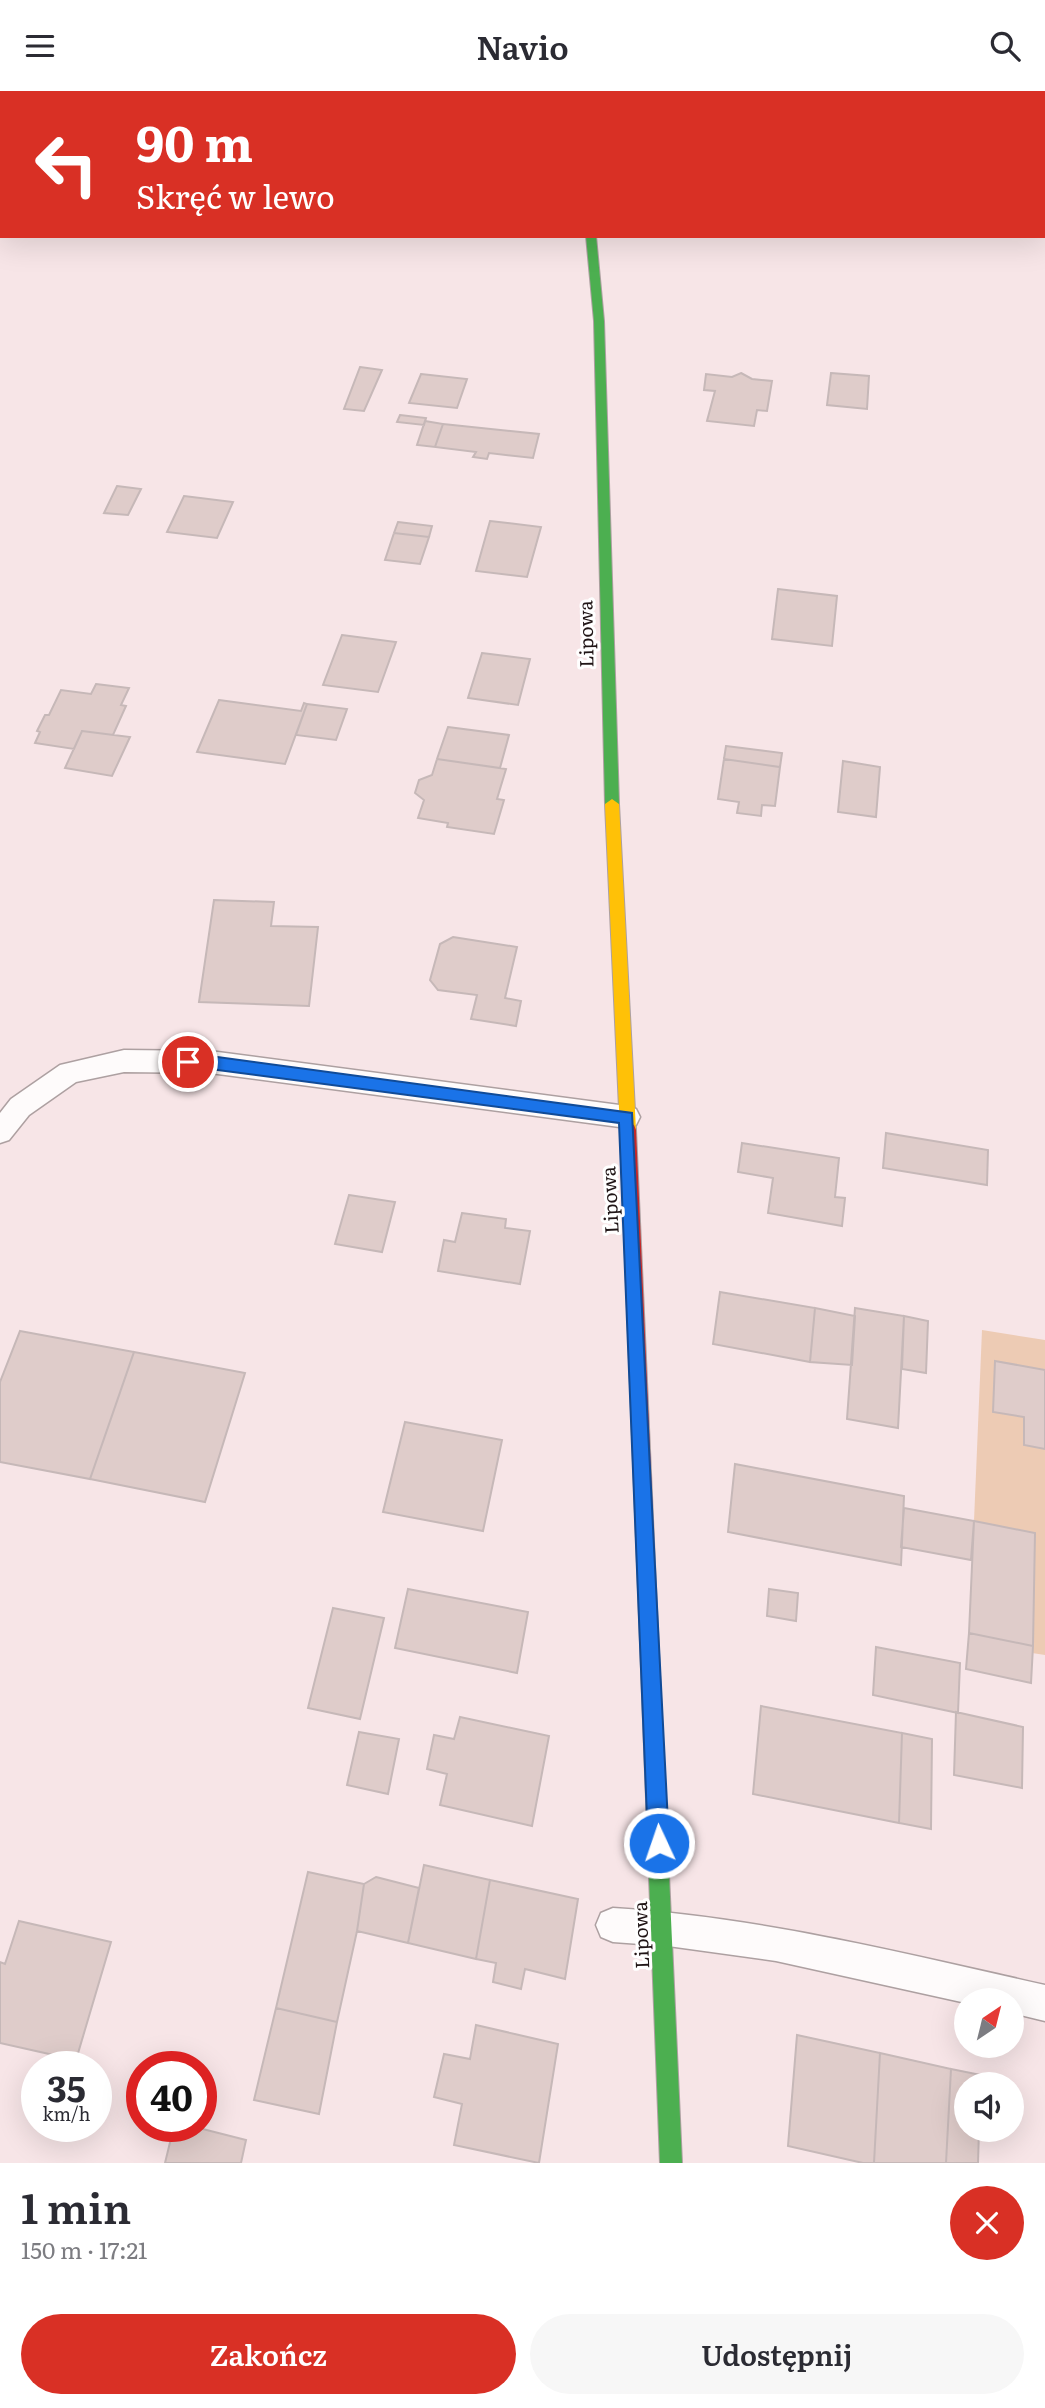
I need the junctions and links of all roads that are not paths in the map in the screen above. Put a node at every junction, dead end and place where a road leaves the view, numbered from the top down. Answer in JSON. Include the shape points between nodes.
{"nodes":[{"id":1,"x":591,"y":238,"type":"edge"},
{"id":2,"x":627,"y":1117,"type":"junction"},
{"id":3,"x":0,"y":1132,"type":"edge"},
{"id":4,"x":613,"y":1925,"type":"dead end"},
{"id":5,"x":662,"y":1927,"type":"junction"},
{"id":6,"x":1045,"y":2003,"type":"edge"},
{"id":7,"x":671,"y":2163,"type":"edge"}],
"edges":[{"from":1,"to":2,"type":"street","name":"Lipowa","via":[[599,321],[611,769]]},
{"from":2,"to":3,"type":"lane","via":[[210,1062],[124,1061],[69,1073],[20,1108]]},
{"from":2,"to":5,"type":"street","name":"Lipowa"},
{"from":4,"to":5,"type":"lane"},
{"from":5,"to":6,"type":"lane","via":[[744,1937]]},
{"from":5,"to":7,"type":"street","name":"Lipowa"}]}
